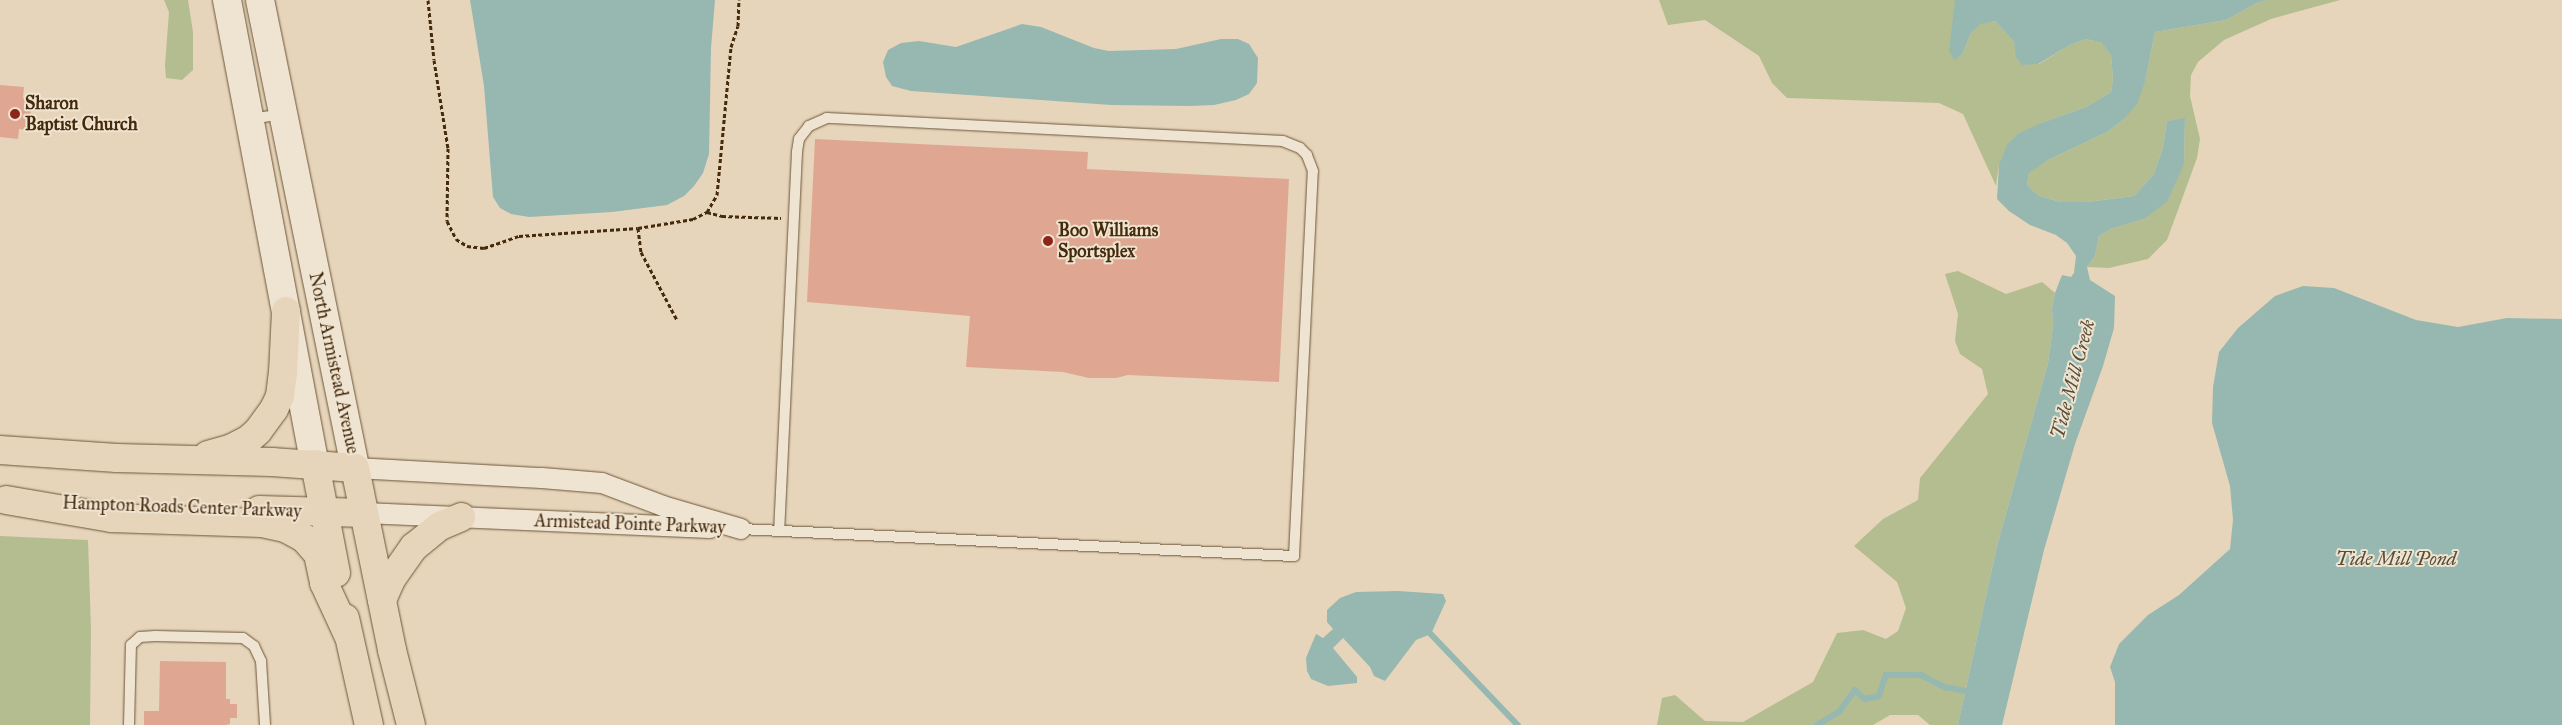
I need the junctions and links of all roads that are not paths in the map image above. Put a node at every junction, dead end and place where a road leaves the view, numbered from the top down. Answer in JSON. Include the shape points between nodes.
{"nodes":[{"id":1,"x":227,"y":0,"type":"edge"},
{"id":2,"x":260,"y":0,"type":"edge"},
{"id":3,"x":282,"y":114,"type":"junction"},
{"id":4,"x":250,"y":119,"type":"junction"},
{"id":5,"x":286,"y":311,"type":"junction"},
{"id":6,"x":0,"y":450,"type":"edge"},
{"id":7,"x":190,"y":460,"type":"junction"},
{"id":8,"x":315,"y":464,"type":"junction"},
{"id":9,"x":355,"y":468,"type":"junction"},
{"id":10,"x":3,"y":500,"type":"edge"},
{"id":11,"x":324,"y":512,"type":"junction"},
{"id":12,"x":364,"y":513,"type":"junction"},
{"id":13,"x":460,"y":517,"type":"junction"},
{"id":14,"x":741,"y":529,"type":"junction"},
{"id":15,"x":778,"y":531,"type":"junction"},
{"id":16,"x":382,"y":600,"type":"junction"},
{"id":17,"x":348,"y":635,"type":"junction"},
{"id":18,"x":129,"y":725,"type":"edge"},
{"id":19,"x":265,"y":725,"type":"edge"},
{"id":20,"x":370,"y":725,"type":"edge"},
{"id":21,"x":412,"y":725,"type":"edge"}],
"edges":[{"from":1,"to":4,"type":"main road","name":"North Armistead Avenue"},
{"from":2,"to":3,"type":"main road","name":"North Armistead Avenue"},
{"from":3,"to":4,"type":"lane"},
{"from":3,"to":9,"type":"main road","name":"North Armistead Avenue"},
{"from":4,"to":5,"type":"main road","name":"North Armistead Avenue"},
{"from":5,"to":7,"type":"main road","via":[[280,396],[267,421],[248,440]]},
{"from":5,"to":8,"type":"main road","name":"North Armistead Avenue"},
{"from":6,"to":7,"type":"main road"},
{"from":7,"to":8,"type":"main road"},
{"from":8,"to":9,"type":"main road"},
{"from":8,"to":11,"type":"main road","name":"North Armistead Avenue"},
{"from":9,"to":12,"type":"main road","name":"North Armistead Avenue"},
{"from":9,"to":14,"type":"street","name":"Armistead Pointe Parkway","via":[[602,483],[662,506]]},
{"from":10,"to":11,"type":"main road","name":"Hampton Roads Center Parkway"},
{"from":10,"to":17,"type":"main road","via":[[111,518],[262,523],[285,528],[304,538],[318,554],[324,583]]},
{"from":11,"to":12,"type":"main road","name":"Hampton Roads Center Parkway"},
{"from":11,"to":17,"type":"main road","name":"North Armistead Avenue"},
{"from":12,"to":13,"type":"street","name":"Armistead Pointe Parkway"},
{"from":12,"to":16,"type":"main road","name":"North Armistead Avenue"},
{"from":13,"to":14,"type":"street","name":"Armistead Pointe Parkway"},
{"from":13,"to":16,"type":"main road","via":[[440,526],[414,547],[392,578]]},
{"from":14,"to":15,"type":"lane"},
{"from":15,"to":15,"type":"lane","via":[[799,139],[809,126],[827,118],[1283,141],[1300,148],[1307,155],[1313,171],[1294,556]]},
{"from":16,"to":21,"type":"main road","name":"North Armistead Avenue"},
{"from":17,"to":20,"type":"main road","name":"North Armistead Avenue"},
{"from":18,"to":19,"type":"lane","via":[[131,645],[140,637],[155,636],[243,638],[254,646],[261,662]]}]}
